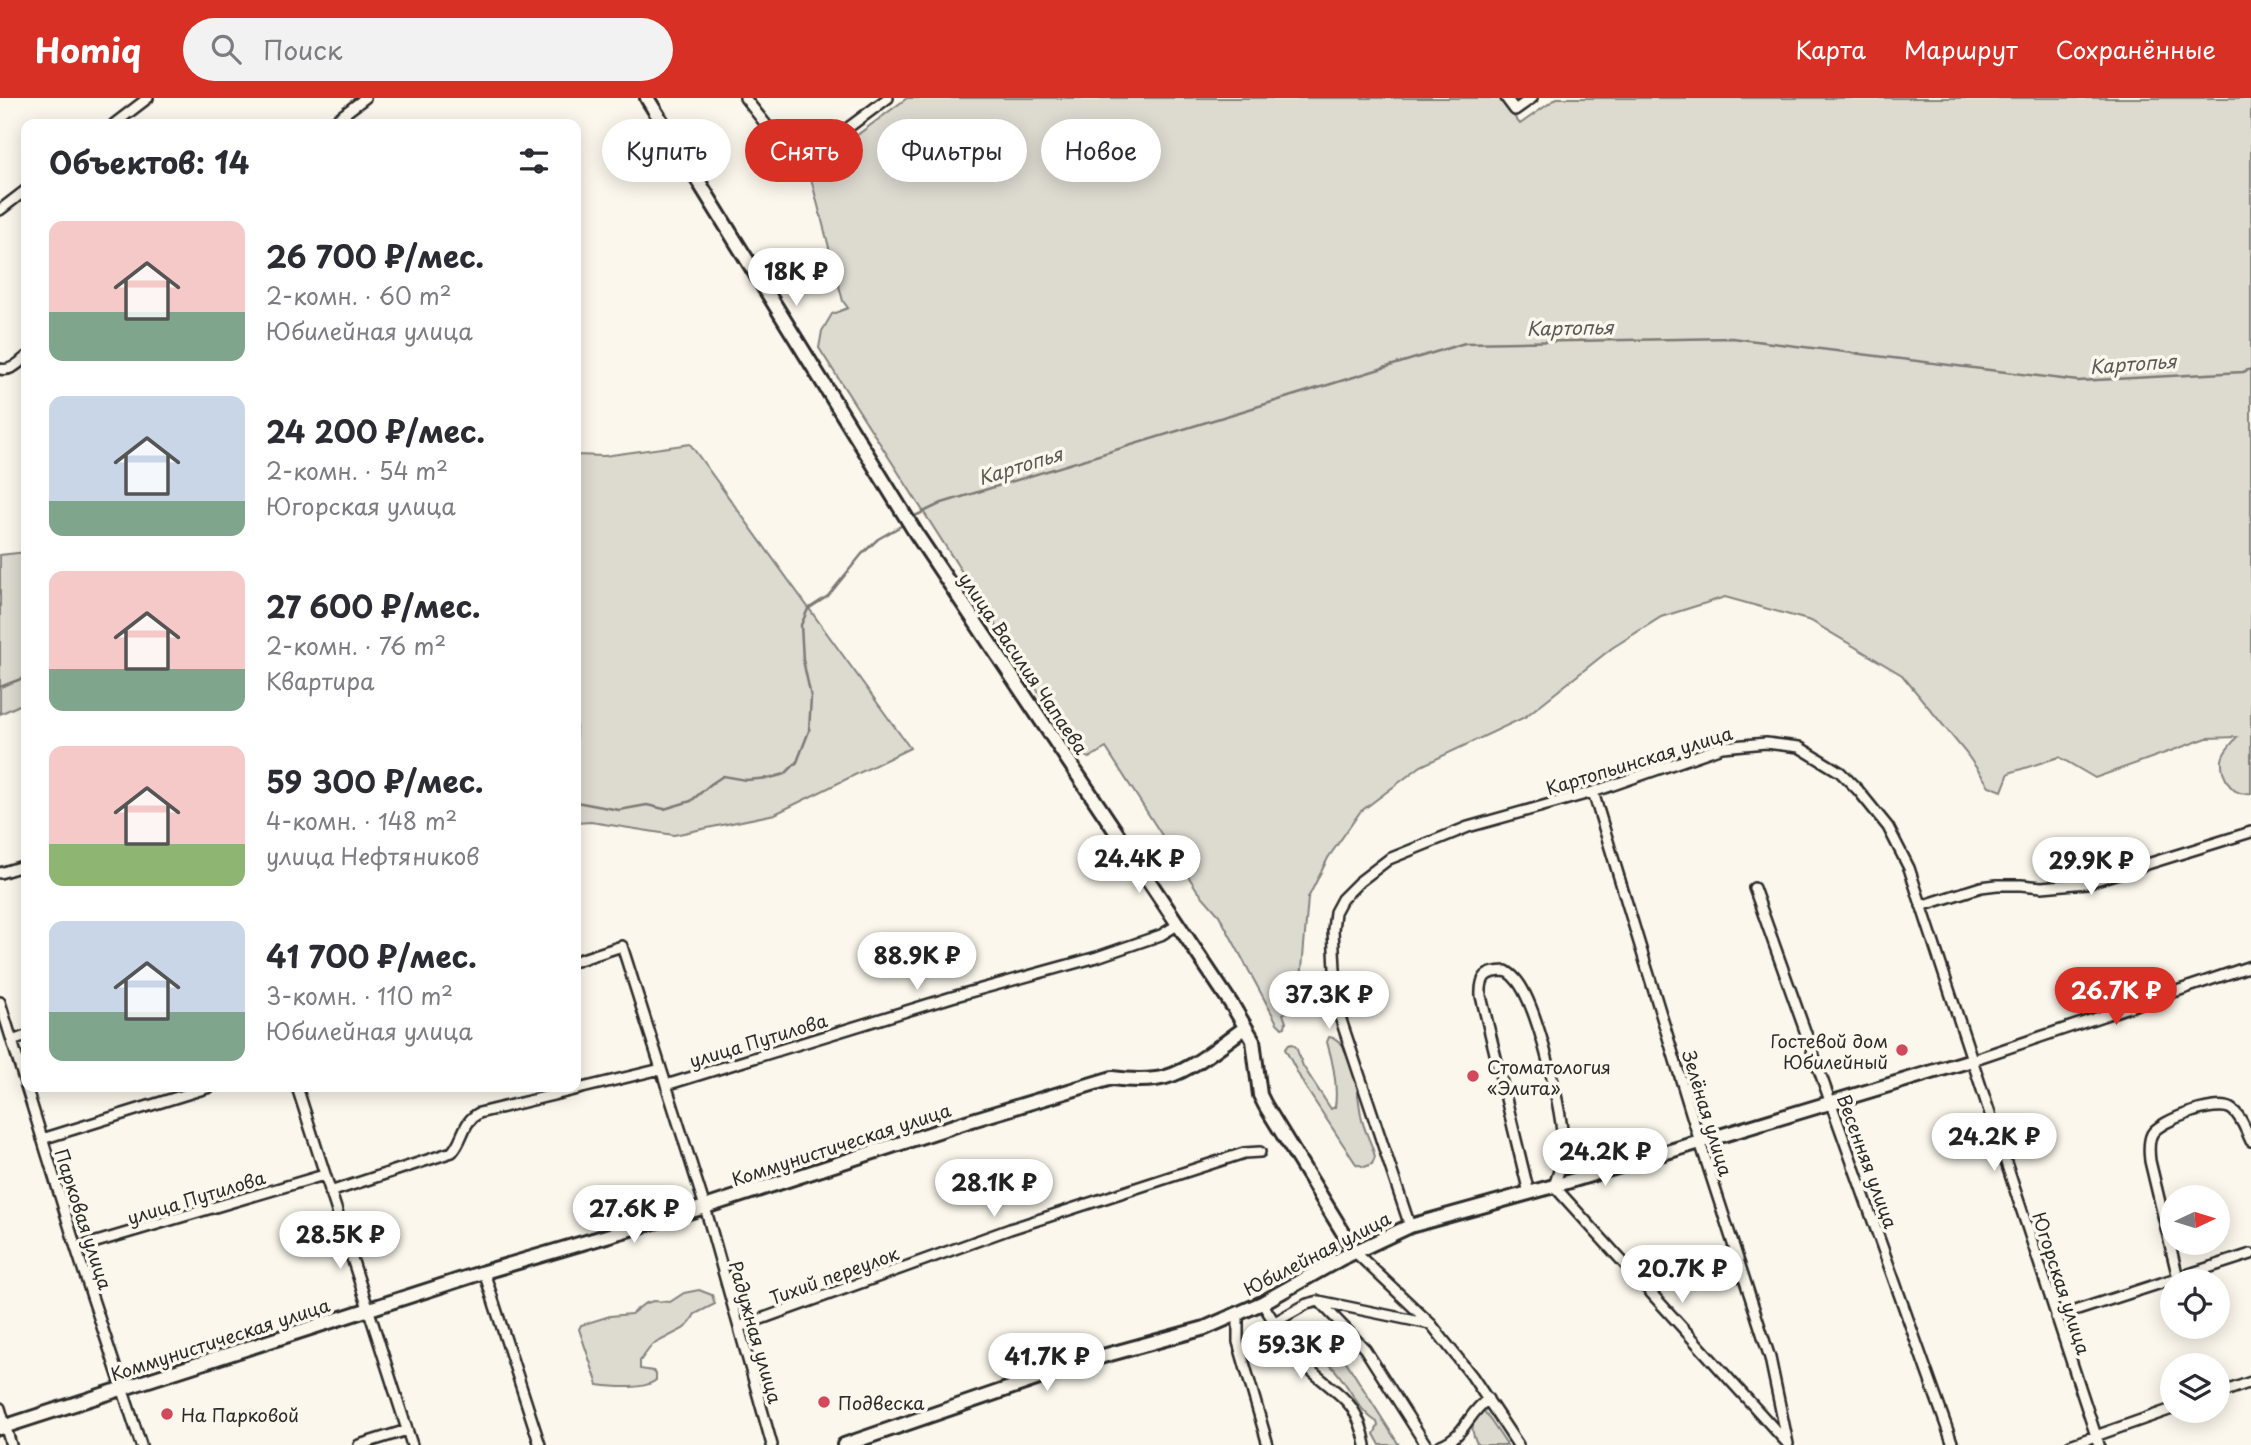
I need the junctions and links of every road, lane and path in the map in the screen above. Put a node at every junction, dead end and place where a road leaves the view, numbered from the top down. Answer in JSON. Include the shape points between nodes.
{"nodes":[{"id":1,"x":148,"y":98,"type":"edge"},
{"id":2,"x":365,"y":98,"type":"edge"},
{"id":3,"x":647,"y":98,"type":"edge"},
{"id":4,"x":745,"y":98,"type":"edge"},
{"id":5,"x":888,"y":98,"type":"edge"},
{"id":6,"x":1506,"y":98,"type":"edge"},
{"id":7,"x":1532,"y":98,"type":"edge"},
{"id":8,"x":121,"y":119,"type":"edge"},
{"id":9,"x":338,"y":119,"type":"edge"},
{"id":10,"x":21,"y":194,"type":"edge"},
{"id":11,"x":0,"y":210,"type":"edge"},
{"id":12,"x":21,"y":361,"type":"edge"},
{"id":13,"x":0,"y":369,"type":"edge"},
{"id":14,"x":1592,"y":792,"type":"junction"},
{"id":15,"x":2251,"y":832,"type":"edge"},
{"id":16,"x":21,"y":867,"type":"edge"},
{"id":17,"x":0,"y":873,"type":"edge"},
{"id":18,"x":1754,"y":888,"type":"dead end"},
{"id":19,"x":1917,"y":891,"type":"joint"},
{"id":20,"x":1922,"y":906,"type":"junction"},
{"id":21,"x":1179,"y":924,"type":"junction"},
{"id":22,"x":581,"y":959,"type":"edge"},
{"id":23,"x":2251,"y":966,"type":"edge"},
{"id":24,"x":0,"y":1002,"type":"edge"},
{"id":25,"x":1245,"y":1028,"type":"junction"},
{"id":26,"x":21,"y":1038,"type":"edge"},
{"id":27,"x":12,"y":1041,"type":"junction"},
{"id":28,"x":1972,"y":1060,"type":"junction"},
{"id":29,"x":661,"y":1069,"type":"junction"},
{"id":30,"x":21,"y":1070,"type":"edge"},
{"id":31,"x":666,"y":1085,"type":"junction"},
{"id":32,"x":581,"y":1088,"type":"edge"},
{"id":33,"x":28,"y":1092,"type":"edge"},
{"id":34,"x":194,"y":1092,"type":"edge"},
{"id":35,"x":299,"y":1092,"type":"edge"},
{"id":36,"x":566,"y":1092,"type":"edge"},
{"id":37,"x":1830,"y":1103,"type":"junction"},
{"id":38,"x":42,"y":1139,"type":"junction"},
{"id":39,"x":2251,"y":1141,"type":"edge"},
{"id":40,"x":1700,"y":1142,"type":"junction"},
{"id":41,"x":1260,"y":1152,"type":"dead end"},
{"id":42,"x":324,"y":1175,"type":"junction"},
{"id":43,"x":1555,"y":1186,"type":"junction"},
{"id":44,"x":330,"y":1192,"type":"junction"},
{"id":45,"x":1529,"y":1194,"type":"junction"},
{"id":46,"x":705,"y":1207,"type":"junction"},
{"id":47,"x":1410,"y":1226,"type":"junction"},
{"id":48,"x":76,"y":1248,"type":"junction"},
{"id":49,"x":1355,"y":1251,"type":"junction"},
{"id":50,"x":2251,"y":1254,"type":"edge"},
{"id":51,"x":2176,"y":1269,"type":"edge"},
{"id":52,"x":2205,"y":1269,"type":"edge"},
{"id":53,"x":484,"y":1272,"type":"junction"},
{"id":54,"x":2160,"y":1284,"type":"edge"},
{"id":55,"x":1319,"y":1301,"type":"junction"},
{"id":56,"x":1262,"y":1303,"type":"junction"},
{"id":57,"x":368,"y":1309,"type":"junction"},
{"id":58,"x":1238,"y":1313,"type":"junction"},
{"id":59,"x":2056,"y":1317,"type":"junction"},
{"id":60,"x":1275,"y":1322,"type":"junction"},
{"id":61,"x":1431,"y":1324,"type":"junction"},
{"id":62,"x":739,"y":1326,"type":"junction"},
{"id":63,"x":2251,"y":1382,"type":"edge"},
{"id":64,"x":122,"y":1389,"type":"junction"},
{"id":65,"x":2230,"y":1389,"type":"edge"},
{"id":66,"x":1488,"y":1399,"type":"junction"},
{"id":67,"x":0,"y":1408,"type":"edge"},
{"id":68,"x":2160,"y":1413,"type":"edge"},
{"id":69,"x":3,"y":1427,"type":"edge"},
{"id":70,"x":407,"y":1430,"type":"junction"},
{"id":71,"x":2096,"y":1435,"type":"junction"},
{"id":72,"x":11,"y":1445,"type":"edge"},
{"id":73,"x":141,"y":1445,"type":"edge"},
{"id":74,"x":359,"y":1445,"type":"edge"},
{"id":75,"x":412,"y":1445,"type":"edge"},
{"id":76,"x":540,"y":1445,"type":"edge"},
{"id":77,"x":772,"y":1445,"type":"edge"},
{"id":78,"x":844,"y":1445,"type":"edge"},
{"id":79,"x":1268,"y":1445,"type":"edge"},
{"id":80,"x":1366,"y":1445,"type":"edge"},
{"id":81,"x":1426,"y":1445,"type":"edge"},
{"id":82,"x":1441,"y":1445,"type":"edge"},
{"id":83,"x":1518,"y":1445,"type":"edge"},
{"id":84,"x":1788,"y":1445,"type":"edge"},
{"id":85,"x":1953,"y":1445,"type":"edge"},
{"id":86,"x":2070,"y":1445,"type":"edge"},
{"id":87,"x":2099,"y":1445,"type":"edge"}],
"edges":[{"from":1,"to":8,"type":"street"},
{"from":2,"to":9,"type":"street"},
{"from":3,"to":21,"type":"street","name":"улица Василия Чапаева","via":[[917,535]]},
{"from":4,"to":5,"type":"street","via":[[798,164]]},
{"from":6,"to":7,"type":"street","via":[[1516,110]]},
{"from":10,"to":11,"type":"street"},
{"from":12,"to":13,"type":"street"},
{"from":14,"to":19,"type":"street","name":"Картопьинская улица","via":[[1722,747],[1751,743],[1799,747],[1840,772],[1874,808],[1900,849]]},
{"from":14,"to":40,"type":"street","name":"Зелёная улица"},
{"from":14,"to":47,"type":"street","name":"Картопьинская улица","via":[[1468,827],[1389,859],[1359,882],[1335,912],[1337,1008]]},
{"from":15,"to":20,"type":"street","via":[[2086,883],[1982,887]]},
{"from":16,"to":17,"type":"street"},
{"from":18,"to":37,"type":"street","name":"Весенняя улица"},
{"from":19,"to":20,"type":"street","name":"Югорская улица"},
{"from":20,"to":28,"type":"street","name":"Югорская улица"},
{"from":21,"to":25,"type":"street","name":"улица Василия Чапаева"},
{"from":21,"to":31,"type":"street","name":"улица Путилова","via":[[1097,957]]},
{"from":22,"to":29,"type":"street","name":"Радужная улица","via":[[622,947]]},
{"from":23,"to":28,"type":"street","name":"Юбилейная улица"},
{"from":24,"to":27,"type":"street","name":"Парковая улица"},
{"from":25,"to":46,"type":"street","name":"Коммунистическая улица","via":[[1179,1072],[1157,1079],[1112,1077]]},
{"from":25,"to":49,"type":"street","name":"улица Василия Чапаева","via":[[1253,1040],[1260,1095]]},
{"from":26,"to":27,"type":"street"},
{"from":27,"to":30,"type":"street","name":"Парковая улица"},
{"from":28,"to":37,"type":"street","name":"Юбилейная улица"},
{"from":28,"to":59,"type":"street","name":"Югорская улица"},
{"from":29,"to":31,"type":"street","name":"Радужная улица"},
{"from":29,"to":32,"type":"street"},
{"from":31,"to":46,"type":"street","name":"Радужная улица"},
{"from":33,"to":38,"type":"street","name":"Парковая улица"},
{"from":34,"to":38,"type":"street"},
{"from":35,"to":42,"type":"street"},
{"from":36,"to":44,"type":"street","via":[[480,1113],[465,1125],[452,1152]]},
{"from":37,"to":40,"type":"street","name":"Юбилейная улица"},
{"from":37,"to":85,"type":"street","name":"Весенняя улица"},
{"from":38,"to":48,"type":"street","name":"Парковая улица"},
{"from":39,"to":51,"type":"street","via":[[2234,1111],[2225,1106],[2161,1124],[2152,1134],[2150,1161]]},
{"from":40,"to":43,"type":"street","name":"Юбилейная улица"},
{"from":40,"to":84,"type":"street","name":"Зелёная улица","via":[[1770,1359]]},
{"from":41,"to":62,"type":"street","name":"Тихий переулок","via":[[1244,1153],[1010,1229]]},
{"from":42,"to":44,"type":"street"},
{"from":42,"to":48,"type":"street","name":"улица Путилова"},
{"from":43,"to":45,"type":"street","name":"Юбилейная улица"},
{"from":43,"to":45,"type":"street","via":[[1564,1153],[1555,1088],[1519,983],[1506,971],[1492,971],[1480,986],[1481,996]]},
{"from":43,"to":84,"type":"street"},
{"from":44,"to":57,"type":"street"},
{"from":45,"to":47,"type":"street","name":"Юбилейная улица"},
{"from":46,"to":53,"type":"street","name":"Коммунистическая улица"},
{"from":46,"to":62,"type":"street","name":"Радужная улица"},
{"from":47,"to":49,"type":"street","name":"Юбилейная улица"},
{"from":48,"to":64,"type":"street","name":"Парковая улица"},
{"from":49,"to":56,"type":"street","name":"Юбилейная улица"},
{"from":49,"to":61,"type":"street"},
{"from":50,"to":52,"type":"street"},
{"from":53,"to":57,"type":"street","name":"Коммунистическая улица"},
{"from":53,"to":76,"type":"street"},
{"from":54,"to":59,"type":"street"},
{"from":55,"to":60,"type":"street"},
{"from":55,"to":61,"type":"street"},
{"from":55,"to":81,"type":"street","via":[[1366,1349]]},
{"from":56,"to":58,"type":"street","name":"Юбилейная улица"},
{"from":56,"to":60,"type":"street"},
{"from":57,"to":64,"type":"street","name":"Коммунистическая улица"},
{"from":57,"to":70,"type":"street"},
{"from":58,"to":78,"type":"street","name":"Юбилейная улица","via":[[1205,1328],[1103,1356]]},
{"from":58,"to":79,"type":"street","via":[[1238,1342]]},
{"from":59,"to":71,"type":"street","name":"Югорская улица"},
{"from":60,"to":80,"type":"street","via":[[1306,1366],[1353,1408]]},
{"from":61,"to":66,"type":"street"},
{"from":62,"to":77,"type":"street","name":"Радужная улица"},
{"from":63,"to":65,"type":"street"},
{"from":64,"to":69,"type":"street","name":"Коммунистическая улица"},
{"from":64,"to":73,"type":"street","name":"Парковая улица"},
{"from":66,"to":82,"type":"street","via":[[1472,1412],[1459,1436]]},
{"from":66,"to":83,"type":"street"},
{"from":67,"to":69,"type":"street"},
{"from":68,"to":71,"type":"street"},
{"from":69,"to":72,"type":"street"},
{"from":70,"to":74,"type":"street"},
{"from":70,"to":75,"type":"street"},
{"from":71,"to":86,"type":"street"},
{"from":71,"to":87,"type":"street","name":"Югорская улица"}]}
